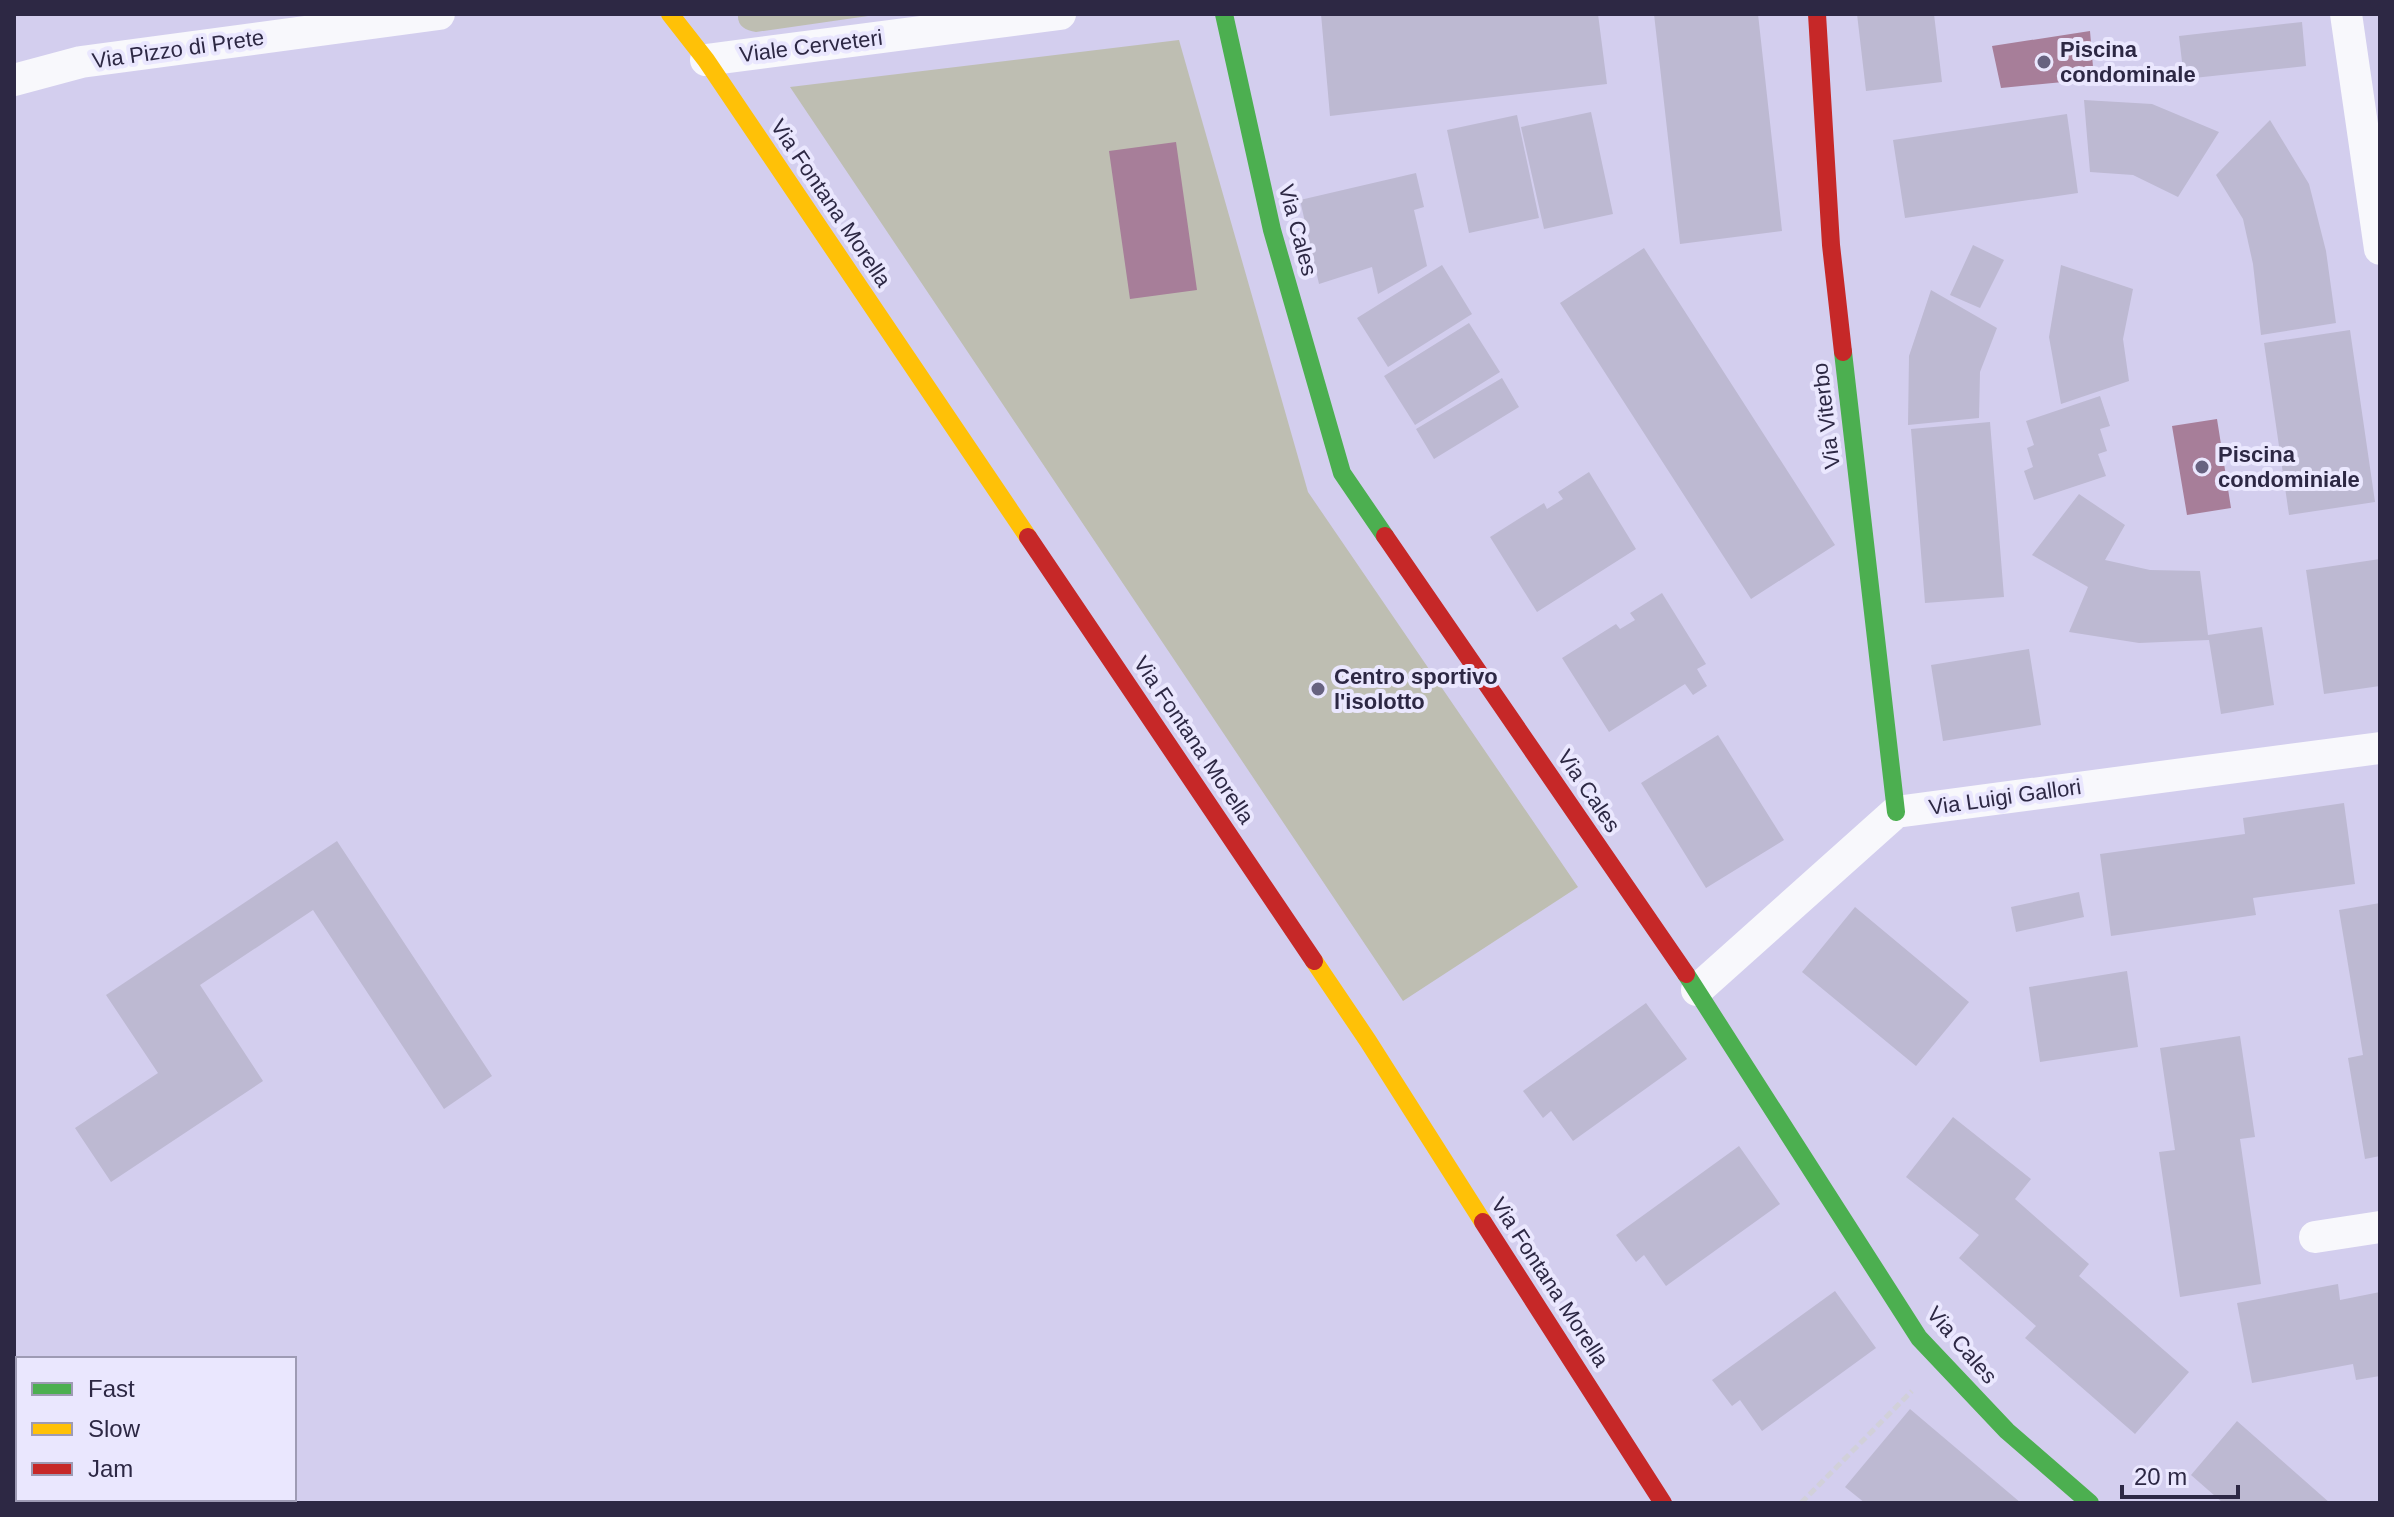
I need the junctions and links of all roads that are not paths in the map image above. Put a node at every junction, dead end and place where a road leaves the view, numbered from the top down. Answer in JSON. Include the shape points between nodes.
{"nodes":[{"id":1,"x":439,"y":14,"type":"edge"},
{"id":2,"x":670,"y":14,"type":"edge"},
{"id":3,"x":1060,"y":14,"type":"edge"},
{"id":4,"x":1224,"y":14,"type":"edge"},
{"id":5,"x":1817,"y":14,"type":"edge"},
{"id":6,"x":2346,"y":14,"type":"edge"},
{"id":7,"x":706,"y":60,"type":"junction"},
{"id":8,"x":14,"y":80,"type":"edge"},
{"id":9,"x":2380,"y":249,"type":"edge"},
{"id":10,"x":2380,"y":748,"type":"edge"},
{"id":11,"x":1896,"y":812,"type":"junction"},
{"id":12,"x":1697,"y":990,"type":"junction"},
{"id":13,"x":2380,"y":1227,"type":"edge"},
{"id":14,"x":2315,"y":1237,"type":"dead end"},
{"id":15,"x":1663,"y":1503,"type":"edge"},
{"id":16,"x":2090,"y":1503,"type":"edge"}],
"edges":[{"from":1,"to":8,"type":"street","name":"Via Pizzo di Prete","via":[[81,62]]},
{"from":2,"to":7,"type":"street","name":"Via Fontana Morella"},
{"from":3,"to":7,"type":"street","name":"Viale Cerveteri"},
{"from":4,"to":12,"type":"street","name":"Via Cales","via":[[1272,230],[1342,473]]},
{"from":5,"to":11,"type":"street","name":"Via Viterbo","via":[[1831,245]]},
{"from":6,"to":9,"type":"street"},
{"from":7,"to":15,"type":"street","name":"Via Fontana Morella","via":[[1359,1028]]},
{"from":10,"to":11,"type":"street","name":"Via Luigi Gallori"},
{"from":11,"to":12,"type":"street"},
{"from":12,"to":16,"type":"street","name":"Via Cales","via":[[1919,1338],[2007,1431]]},
{"from":13,"to":14,"type":"street"}]}
